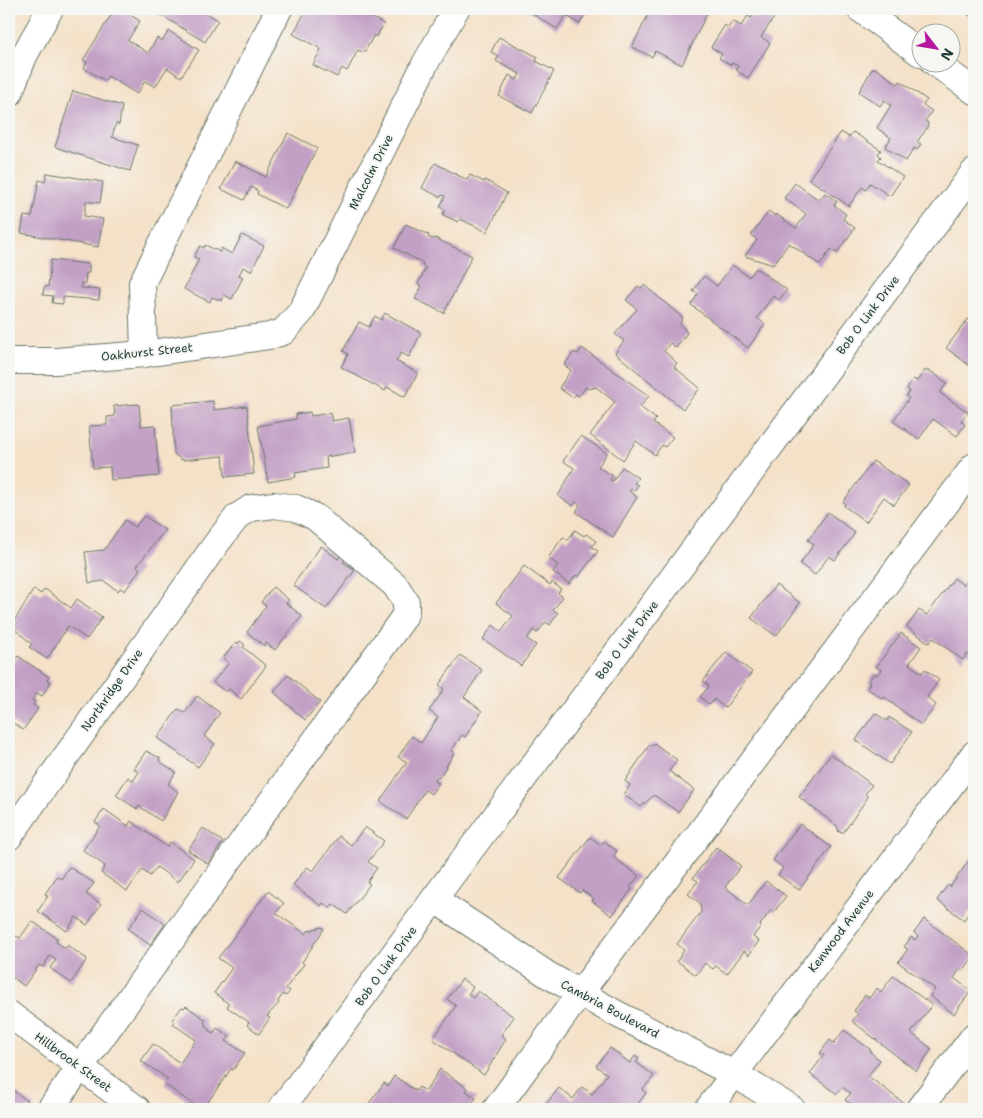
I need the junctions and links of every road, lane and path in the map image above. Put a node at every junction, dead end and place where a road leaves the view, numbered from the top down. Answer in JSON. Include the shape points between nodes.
{"nodes":[{"id":1,"x":50,"y":9,"type":"edge"},
{"id":2,"x":279,"y":9,"type":"edge"},
{"id":3,"x":456,"y":9,"type":"edge"},
{"id":4,"x":861,"y":9,"type":"edge"},
{"id":5,"x":910,"y":46,"type":"edge"},
{"id":6,"x":948,"y":72,"type":"edge"},
{"id":7,"x":974,"y":91,"type":"edge"},
{"id":8,"x":9,"y":94,"type":"edge"},
{"id":9,"x":974,"y":172,"type":"edge"},
{"id":10,"x":283,"y":332,"type":"joint"},
{"id":11,"x":144,"y":354,"type":"junction"},
{"id":12,"x":9,"y":361,"type":"edge"},
{"id":13,"x":974,"y":466,"type":"edge"},
{"id":14,"x":974,"y":754,"type":"edge"},
{"id":15,"x":9,"y":837,"type":"edge"},
{"id":16,"x":434,"y":900,"type":"junction"},
{"id":17,"x":580,"y":993,"type":"junction"},
{"id":18,"x":9,"y":1014,"type":"edge"},
{"id":19,"x":974,"y":1036,"type":"edge"},
{"id":20,"x":81,"y":1067,"type":"junction"},
{"id":21,"x":734,"y":1074,"type":"junction"},
{"id":22,"x":50,"y":1109,"type":"edge"},
{"id":23,"x":138,"y":1109,"type":"edge"},
{"id":24,"x":281,"y":1109,"type":"edge"},
{"id":25,"x":496,"y":1109,"type":"edge"},
{"id":26,"x":708,"y":1109,"type":"edge"},
{"id":27,"x":792,"y":1109,"type":"edge"},
{"id":28,"x":919,"y":1109,"type":"edge"}],
"edges":[{"from":1,"to":8,"type":"street","via":[[24,56]]},
{"from":2,"to":11,"type":"street","via":[[142,282]]},
{"from":3,"to":10,"type":"street","name":"Malcolm Drive","via":[[425,64],[301,312]]},
{"from":4,"to":5,"type":"street"},
{"from":6,"to":7,"type":"street"},
{"from":9,"to":16,"type":"street","name":"Bob O Link Drive"},
{"from":10,"to":11,"type":"street","name":"Oakhurst Street"},
{"from":11,"to":12,"type":"street","name":"Oakhurst Street"},
{"from":13,"to":17,"type":"street"},
{"from":14,"to":21,"type":"street","name":"Kenwood Avenue"},
{"from":15,"to":20,"type":"street","name":"Northridge Drive","via":[[216,544],[237,517],[251,508],[274,505],[296,508],[315,516],[395,585],[406,602],[404,617]]},
{"from":16,"to":17,"type":"street","name":"Cambria Boulevard"},
{"from":16,"to":24,"type":"street","name":"Bob O Link Drive"},
{"from":17,"to":21,"type":"street","name":"Cambria Boulevard"},
{"from":17,"to":25,"type":"street"},
{"from":18,"to":20,"type":"street","name":"Hillbrook Street"},
{"from":19,"to":28,"type":"street"},
{"from":20,"to":22,"type":"street"},
{"from":20,"to":23,"type":"street","name":"Hillbrook Street"},
{"from":21,"to":26,"type":"street","name":"Kenwood Avenue"},
{"from":21,"to":27,"type":"street","name":"Cambria Boulevard"}]}
